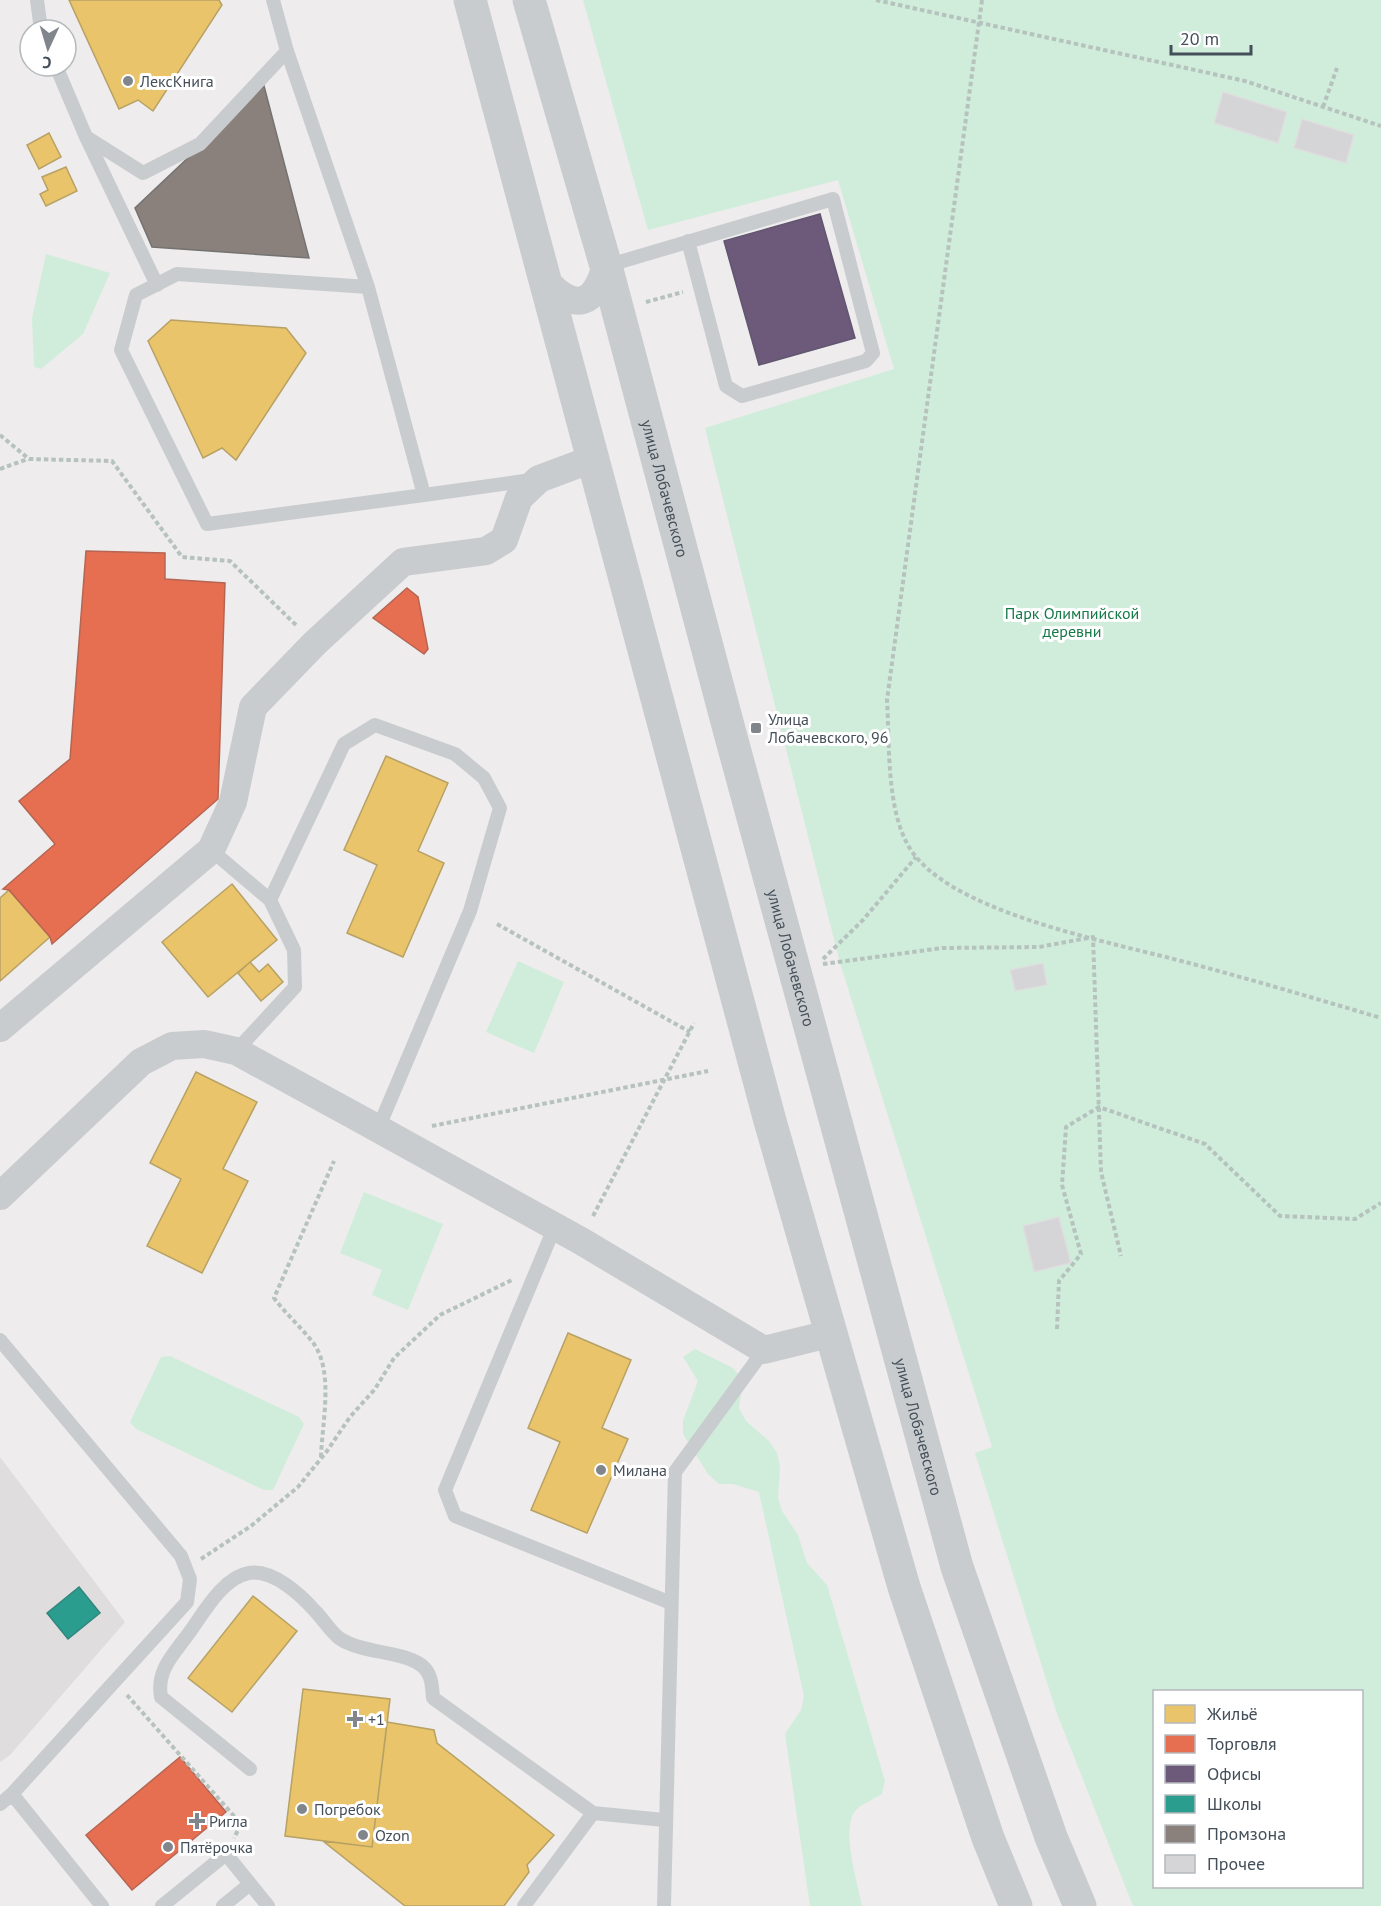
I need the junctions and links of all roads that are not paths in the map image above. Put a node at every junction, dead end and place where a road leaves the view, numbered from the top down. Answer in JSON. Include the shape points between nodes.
{"nodes":[{"id":1,"x":37,"y":0,"type":"edge"},
{"id":2,"x":273,"y":0,"type":"edge"},
{"id":3,"x":470,"y":0,"type":"edge"},
{"id":4,"x":529,"y":0,"type":"edge"},
{"id":5,"x":39,"y":18,"type":"edge"},
{"id":6,"x":287,"y":51,"type":"junction"},
{"id":7,"x":61,"y":78,"type":"edge"},
{"id":8,"x":86,"y":137,"type":"junction"},
{"id":9,"x":688,"y":241,"type":"junction"},
{"id":10,"x":606,"y":266,"type":"junction"},
{"id":11,"x":547,"y":282,"type":"junction"},
{"id":12,"x":157,"y":285,"type":"junction"},
{"id":13,"x":368,"y":287,"type":"junction"},
{"id":14,"x":595,"y":458,"type":"junction"},
{"id":15,"x":539,"y":479,"type":"junction"},
{"id":16,"x":424,"y":495,"type":"junction"},
{"id":17,"x":211,"y":849,"type":"junction"},
{"id":18,"x":270,"y":900,"type":"junction"},
{"id":19,"x":0,"y":1028,"type":"edge"},
{"id":20,"x":236,"y":1051,"type":"junction"},
{"id":21,"x":384,"y":1132,"type":"junction"},
{"id":22,"x":0,"y":1196,"type":"edge"},
{"id":23,"x":555,"y":1226,"type":"junction"},
{"id":24,"x":832,"y":1334,"type":"junction"},
{"id":25,"x":0,"y":1340,"type":"edge"},
{"id":26,"x":764,"y":1350,"type":"junction"},
{"id":27,"x":671,"y":1603,"type":"junction"},
{"id":28,"x":250,"y":1769,"type":"dead end"},
{"id":29,"x":12,"y":1794,"type":"junction"},
{"id":30,"x":0,"y":1804,"type":"edge"},
{"id":31,"x":593,"y":1813,"type":"junction"},
{"id":32,"x":664,"y":1820,"type":"junction"},
{"id":33,"x":250,"y":1884,"type":"junction"},
{"id":34,"x":102,"y":1906,"type":"edge"},
{"id":35,"x":162,"y":1906,"type":"edge"},
{"id":36,"x":223,"y":1906,"type":"edge"},
{"id":37,"x":268,"y":1906,"type":"edge"},
{"id":38,"x":524,"y":1906,"type":"edge"},
{"id":39,"x":664,"y":1906,"type":"edge"},
{"id":40,"x":1016,"y":1906,"type":"edge"},
{"id":41,"x":1080,"y":1906,"type":"edge"}],
"edges":[{"from":1,"to":5,"type":"lane"},
{"from":2,"to":6,"type":"lane"},
{"from":3,"to":11,"type":"main road"},
{"from":4,"to":10,"type":"main road","name":"улица Лобачевского"},
{"from":6,"to":8,"type":"lane","via":[[200,144],[142,173]]},
{"from":6,"to":13,"type":"lane"},
{"from":7,"to":8,"type":"lane"},
{"from":8,"to":12,"type":"lane"},
{"from":9,"to":9,"type":"lane","via":[[726,386],[742,396],[866,362],[873,352],[833,199]]},
{"from":9,"to":10,"type":"lane"},
{"from":10,"to":11,"type":"street","via":[[594,295],[583,301],[558,294]]},
{"from":10,"to":41,"type":"main road","name":"улица Лобачевского","via":[[957,1567],[1044,1816]]},
{"from":11,"to":14,"type":"main road"},
{"from":12,"to":13,"type":"lane","via":[[177,274]]},
{"from":12,"to":16,"type":"lane","via":[[136,295],[121,350],[207,524]]},
{"from":13,"to":16,"type":"lane"},
{"from":14,"to":15,"type":"street"},
{"from":14,"to":24,"type":"main road","via":[[770,1121]]},
{"from":15,"to":16,"type":"lane"},
{"from":15,"to":17,"type":"street","via":[[519,498],[504,540],[486,551],[403,562],[253,707],[233,802]]},
{"from":17,"to":18,"type":"lane"},
{"from":17,"to":19,"type":"street"},
{"from":18,"to":20,"type":"lane","via":[[294,950],[295,987]]},
{"from":18,"to":21,"type":"lane","via":[[344,744],[375,725],[455,753],[484,778],[500,808],[470,911]]},
{"from":20,"to":21,"type":"street"},
{"from":20,"to":22,"type":"street","via":[[204,1044],[172,1046],[141,1062]]},
{"from":21,"to":23,"type":"street"},
{"from":23,"to":26,"type":"street"},
{"from":23,"to":27,"type":"lane","via":[[446,1490],[454,1516]]},
{"from":24,"to":26,"type":"street"},
{"from":24,"to":40,"type":"main road","via":[[904,1587],[988,1838]]},
{"from":25,"to":29,"type":"lane","via":[[181,1556],[190,1579],[187,1602]]},
{"from":26,"to":27,"type":"lane","via":[[675,1472]]},
{"from":27,"to":32,"type":"lane"},
{"from":28,"to":31,"type":"lane","via":[[161,1697],[158,1682],[163,1669],[211,1603],[231,1581],[249,1573],[266,1575],[284,1584],[313,1608],[339,1638],[393,1657],[411,1659],[423,1667],[431,1678],[433,1698]]},
{"from":29,"to":30,"type":"lane"},
{"from":29,"to":34,"type":"lane"},
{"from":31,"to":32,"type":"lane"},
{"from":31,"to":38,"type":"lane"},
{"from":32,"to":39,"type":"lane"},
{"from":33,"to":35,"type":"lane","via":[[226,1854]]},
{"from":33,"to":36,"type":"lane"},
{"from":33,"to":37,"type":"lane"}]}
